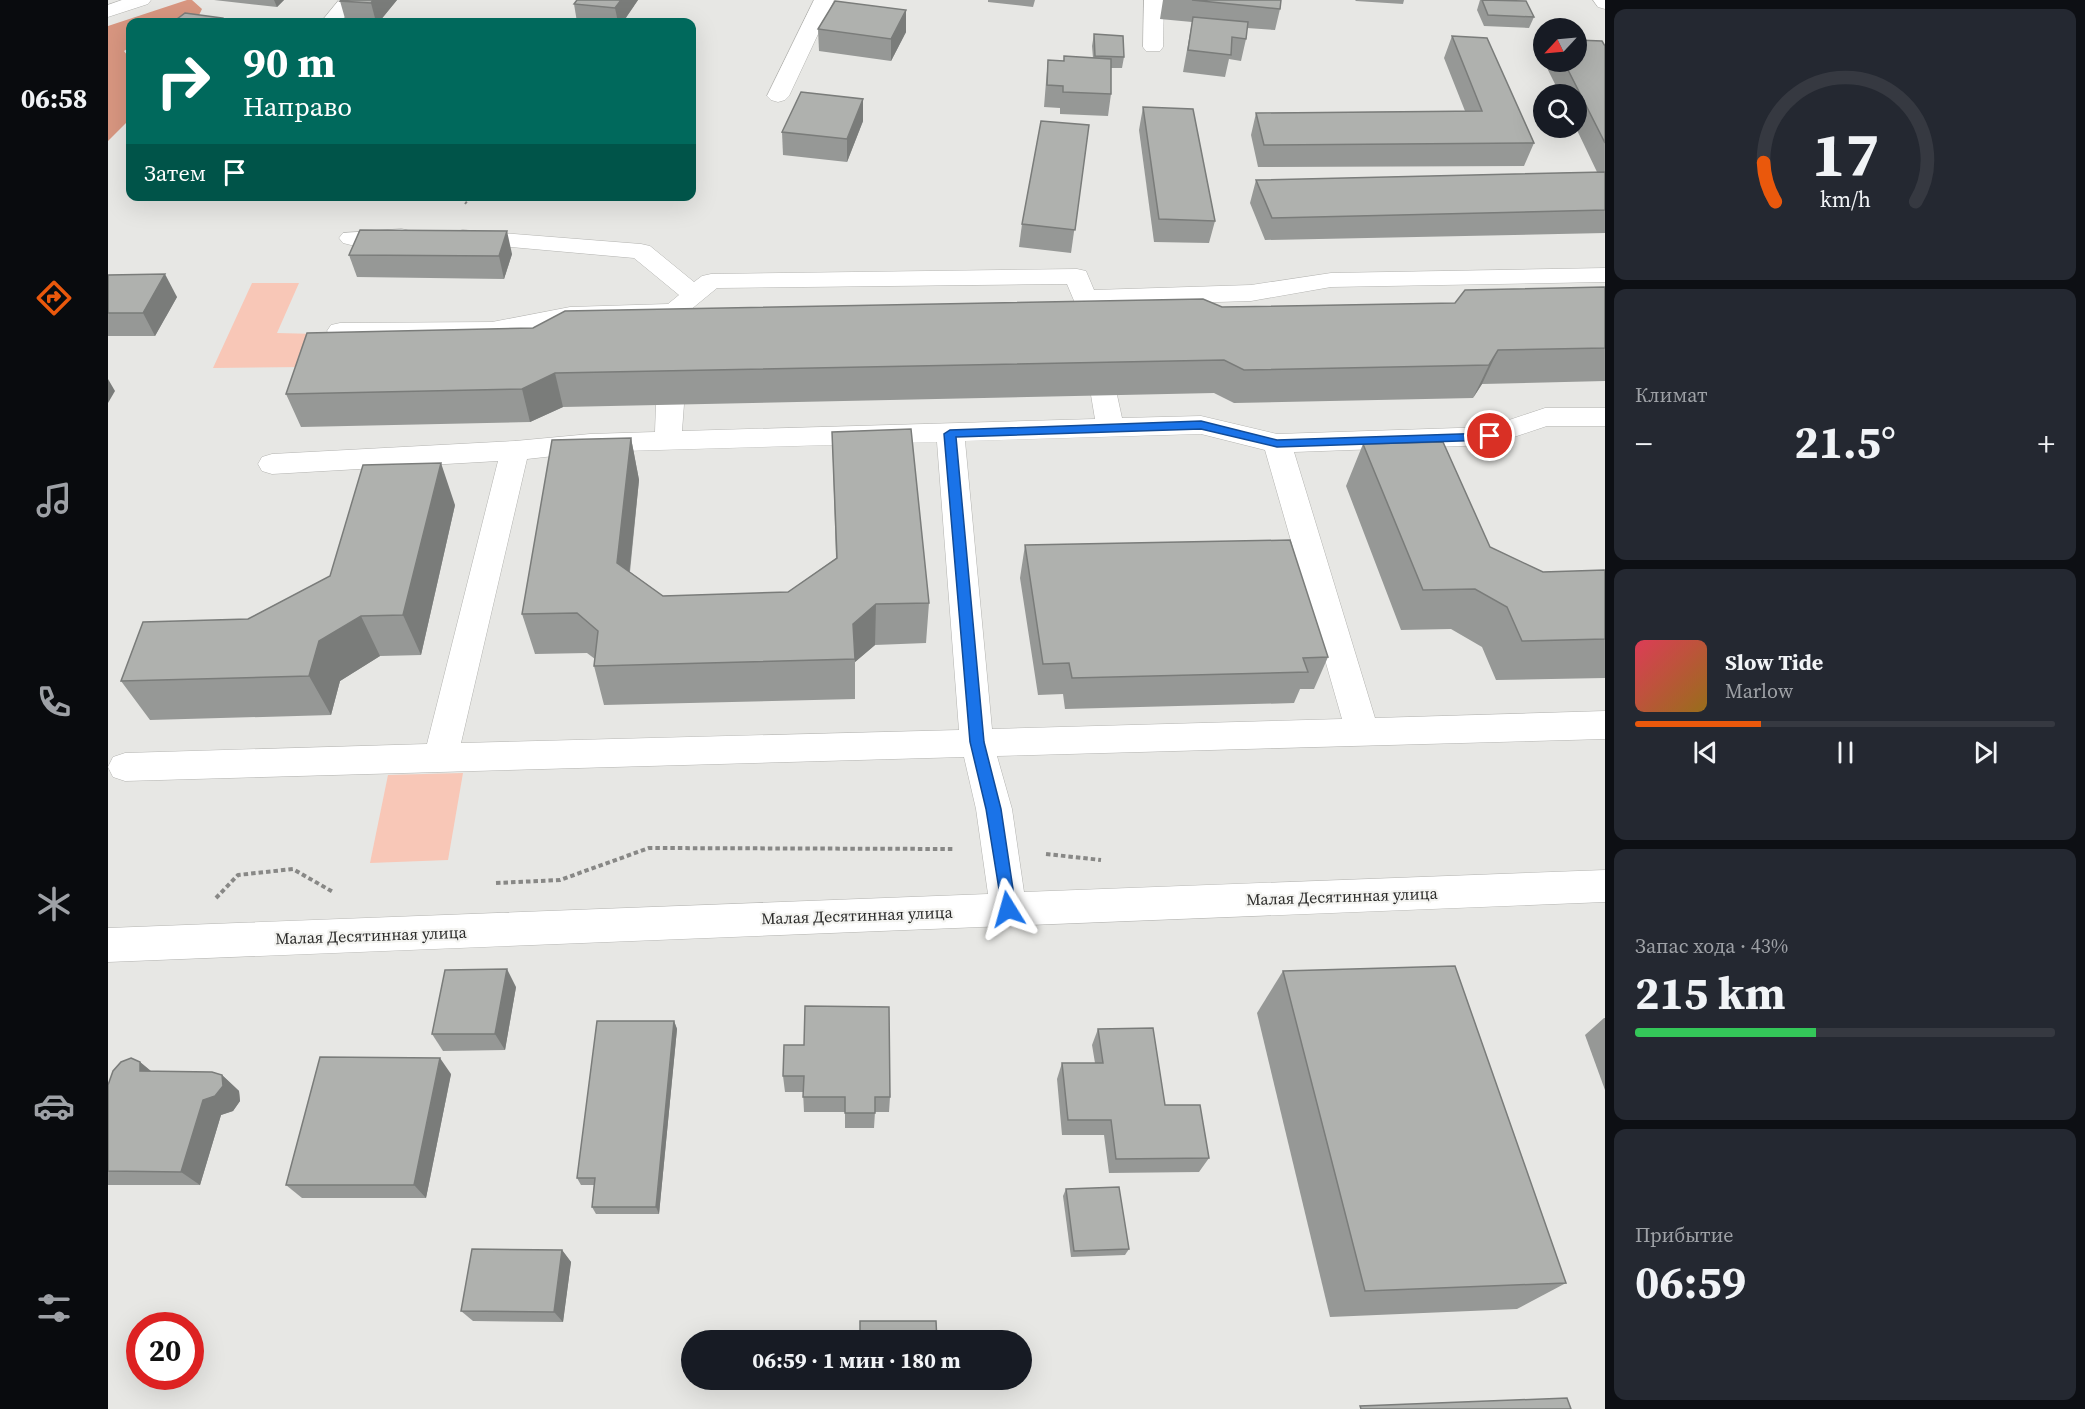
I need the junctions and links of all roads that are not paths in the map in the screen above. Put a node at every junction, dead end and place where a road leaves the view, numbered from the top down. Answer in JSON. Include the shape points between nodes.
{"nodes":[{"id":1,"x":141,"y":0,"type":"edge"},
{"id":2,"x":350,"y":0,"type":"edge"},
{"id":3,"x":824,"y":0,"type":"edge"},
{"id":4,"x":1154,"y":0,"type":"edge"},
{"id":5,"x":108,"y":11,"type":"edge"},
{"id":6,"x":334,"y":18,"type":"edge"},
{"id":7,"x":1153,"y":47,"type":"dead end"},
{"id":8,"x":778,"y":96,"type":"dead end"},
{"id":9,"x":351,"y":238,"type":"dead end"},
{"id":10,"x":1605,"y":275,"type":"edge"},
{"id":11,"x":694,"y":295,"type":"junction"},
{"id":12,"x":1084,"y":298,"type":"junction"},
{"id":13,"x":1089,"y":325,"type":"edge"},
{"id":14,"x":340,"y":331,"type":"edge"},
{"id":15,"x":1104,"y":396,"type":"edge"},
{"id":16,"x":670,"y":404,"type":"edge"},
{"id":17,"x":1605,"y":417,"type":"edge"},
{"id":18,"x":1110,"y":428,"type":"junction"},
{"id":19,"x":950,"y":434,"type":"junction"},
{"id":20,"x":668,"y":441,"type":"junction"},
{"id":21,"x":1277,"y":443,"type":"junction"},
{"id":22,"x":515,"y":451,"type":"junction"},
{"id":23,"x":272,"y":464,"type":"dead end"},
{"id":24,"x":1605,"y":725,"type":"edge"},
{"id":25,"x":1363,"y":733,"type":"junction"},
{"id":26,"x":977,"y":742,"type":"junction"},
{"id":27,"x":441,"y":757,"type":"junction"},
{"id":28,"x":125,"y":767,"type":"dead end"},
{"id":29,"x":1605,"y":885,"type":"edge"},
{"id":30,"x":1008,"y":909,"type":"junction"},
{"id":31,"x":108,"y":945,"type":"edge"}],
"edges":[{"from":1,"to":5,"type":"street"},
{"from":2,"to":6,"type":"street"},
{"from":3,"to":8,"type":"street"},
{"from":4,"to":7,"type":"street"},
{"from":9,"to":11,"type":"street","via":[[433,235],[641,251]]},
{"from":10,"to":12,"type":"street","via":[[1331,280],[1251,293]]},
{"from":11,"to":12,"type":"street","via":[[711,281],[1077,276]]},
{"from":11,"to":14,"type":"street","via":[[673,322],[570,315],[492,330]]},
{"from":12,"to":13,"type":"street"},
{"from":15,"to":18,"type":"street"},
{"from":16,"to":20,"type":"street"},
{"from":17,"to":21,"type":"street","via":[[1545,417],[1490,436]]},
{"from":18,"to":19,"type":"street"},
{"from":18,"to":21,"type":"street","via":[[1201,425]]},
{"from":19,"to":20,"type":"street"},
{"from":19,"to":26,"type":"street"},
{"from":20,"to":22,"type":"street","via":[[590,443]]},
{"from":21,"to":25,"type":"street"},
{"from":22,"to":23,"type":"street"},
{"from":22,"to":27,"type":"street"},
{"from":24,"to":25,"type":"street"},
{"from":25,"to":26,"type":"street"},
{"from":26,"to":27,"type":"street"},
{"from":26,"to":30,"type":"street","via":[[994,809]]},
{"from":27,"to":28,"type":"street"},
{"from":29,"to":30,"type":"street","name":"Малая Десятинная улица"},
{"from":30,"to":31,"type":"street","name":"Малая Десятинная улица"}]}
